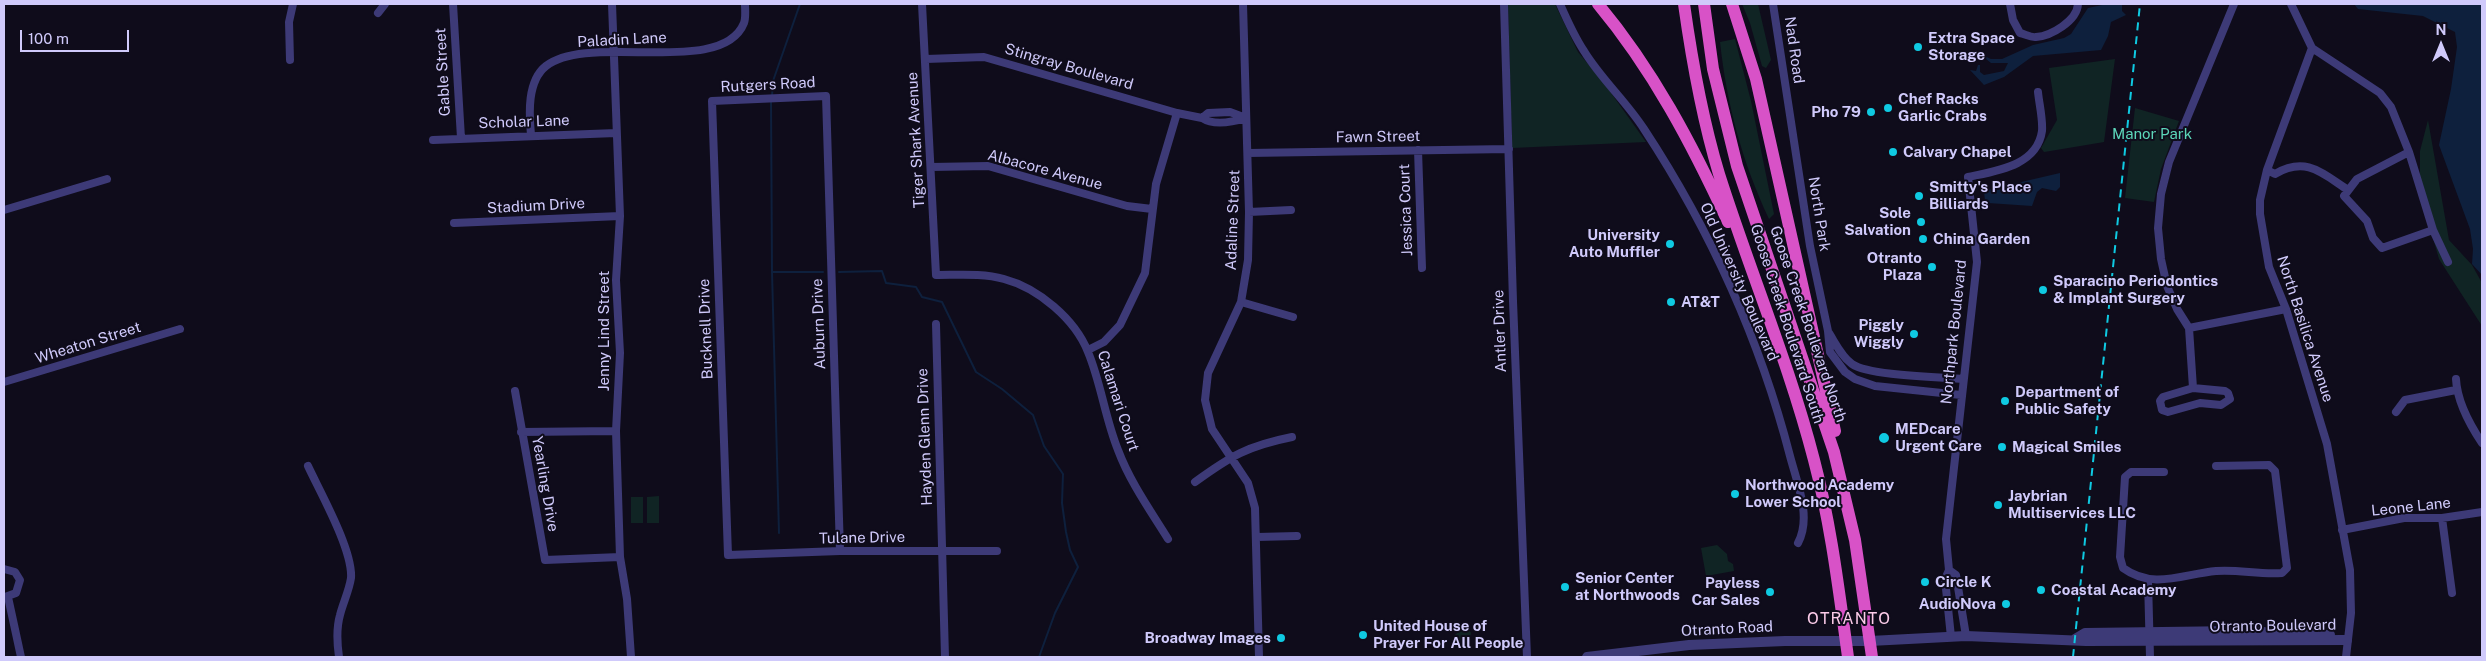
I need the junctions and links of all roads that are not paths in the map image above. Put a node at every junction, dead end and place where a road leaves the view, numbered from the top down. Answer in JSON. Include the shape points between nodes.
{"nodes":[{"id":1,"x":293,"y":4,"type":"edge"},
{"id":2,"x":384,"y":4,"type":"edge"},
{"id":3,"x":453,"y":4,"type":"edge"},
{"id":4,"x":612,"y":4,"type":"edge"},
{"id":5,"x":745,"y":4,"type":"edge"},
{"id":6,"x":922,"y":4,"type":"edge"},
{"id":7,"x":1242,"y":4,"type":"edge"},
{"id":8,"x":1504,"y":4,"type":"edge"},
{"id":9,"x":1560,"y":4,"type":"edge"},
{"id":10,"x":1598,"y":4,"type":"edge"},
{"id":11,"x":1684,"y":4,"type":"edge"},
{"id":12,"x":1704,"y":4,"type":"edge"},
{"id":13,"x":1713,"y":4,"type":"edge"},
{"id":14,"x":1732,"y":4,"type":"edge"},
{"id":15,"x":1773,"y":4,"type":"edge"},
{"id":16,"x":2010,"y":4,"type":"edge"},
{"id":17,"x":2078,"y":4,"type":"edge"},
{"id":18,"x":2234,"y":4,"type":"edge"},
{"id":19,"x":2291,"y":4,"type":"edge"},
{"id":20,"x":378,"y":13,"type":"dead end"},
{"id":21,"x":2312,"y":48,"type":"junction"},
{"id":22,"x":614,"y":52,"type":"junction"},
{"id":23,"x":926,"y":59,"type":"junction"},
{"id":24,"x":290,"y":60,"type":"dead end"},
{"id":25,"x":2038,"y":92,"type":"dead end"},
{"id":26,"x":826,"y":96,"type":"joint"},
{"id":27,"x":1787,"y":100,"type":"joint"},
{"id":28,"x":712,"y":101,"type":"joint"},
{"id":29,"x":1721,"y":105,"type":"junction"},
{"id":30,"x":1177,"y":113,"type":"junction"},
{"id":31,"x":1246,"y":118,"type":"junction"},
{"id":32,"x":616,"y":132,"type":"junction"},
{"id":33,"x":531,"y":135,"type":"junction"},
{"id":34,"x":461,"y":138,"type":"junction"},
{"id":35,"x":434,"y":140,"type":"dead end"},
{"id":36,"x":1509,"y":149,"type":"junction"},
{"id":37,"x":1418,"y":150,"type":"junction"},
{"id":38,"x":2409,"y":152,"type":"junction"},
{"id":39,"x":1248,"y":153,"type":"junction"},
{"id":40,"x":931,"y":168,"type":"junction"},
{"id":41,"x":2267,"y":170,"type":"junction"},
{"id":42,"x":107,"y":179,"type":"dead end"},
{"id":43,"x":2348,"y":190,"type":"junction"},
{"id":44,"x":1152,"y":209,"type":"junction"},
{"id":45,"x":4,"y":210,"type":"edge"},
{"id":46,"x":1291,"y":210,"type":"dead end"},
{"id":47,"x":1249,"y":212,"type":"junction"},
{"id":48,"x":620,"y":216,"type":"junction"},
{"id":49,"x":454,"y":223,"type":"dead end"},
{"id":50,"x":2433,"y":230,"type":"junction"},
{"id":51,"x":2448,"y":262,"type":"dead end"},
{"id":52,"x":1422,"y":268,"type":"dead end"},
{"id":53,"x":936,"y":274,"type":"joint"},
{"id":54,"x":1241,"y":302,"type":"junction"},
{"id":55,"x":1764,"y":306,"type":"junction"},
{"id":56,"x":2286,"y":309,"type":"junction"},
{"id":57,"x":1293,"y":317,"type":"dead end"},
{"id":58,"x":936,"y":324,"type":"dead end"},
{"id":59,"x":2189,"y":328,"type":"junction"},
{"id":60,"x":180,"y":329,"type":"dead end"},
{"id":61,"x":1828,"y":331,"type":"junction"},
{"id":62,"x":1088,"y":350,"type":"junction"},
{"id":63,"x":1963,"y":379,"type":"junction"},
{"id":64,"x":2456,"y":379,"type":"dead end"},
{"id":65,"x":4,"y":382,"type":"edge"},
{"id":66,"x":2193,"y":388,"type":"junction"},
{"id":67,"x":2456,"y":390,"type":"junction"},
{"id":68,"x":515,"y":391,"type":"dead end"},
{"id":69,"x":1961,"y":395,"type":"junction"},
{"id":70,"x":2396,"y":412,"type":"dead end"},
{"id":71,"x":616,"y":431,"type":"junction"},
{"id":72,"x":521,"y":432,"type":"junction"},
{"id":73,"x":1292,"y":437,"type":"dead end"},
{"id":74,"x":2482,"y":443,"type":"edge"},
{"id":75,"x":1231,"y":456,"type":"junction"},
{"id":76,"x":308,"y":466,"type":"dead end"},
{"id":77,"x":2216,"y":466,"type":"dead end"},
{"id":78,"x":2164,"y":472,"type":"dead end"},
{"id":79,"x":1195,"y":482,"type":"dead end"},
{"id":80,"x":1843,"y":488,"type":"junction"},
{"id":81,"x":2482,"y":512,"type":"edge"},
{"id":82,"x":2442,"y":518,"type":"junction"},
{"id":83,"x":2342,"y":530,"type":"junction"},
{"id":84,"x":1297,"y":536,"type":"dead end"},
{"id":85,"x":1257,"y":537,"type":"junction"},
{"id":86,"x":1168,"y":539,"type":"dead end"},
{"id":87,"x":1798,"y":543,"type":"dead end"},
{"id":88,"x":942,"y":550,"type":"junction"},
{"id":89,"x":840,"y":551,"type":"junction"},
{"id":90,"x":997,"y":551,"type":"dead end"},
{"id":91,"x":728,"y":555,"type":"joint"},
{"id":92,"x":620,"y":557,"type":"junction"},
{"id":93,"x":4,"y":569,"type":"edge"},
{"id":94,"x":1949,"y":570,"type":"junction"},
{"id":95,"x":2148,"y":580,"type":"junction"},
{"id":96,"x":2452,"y":593,"type":"dead end"},
{"id":97,"x":6,"y":597,"type":"edge"},
{"id":98,"x":1966,"y":636,"type":"junction"},
{"id":99,"x":1951,"y":637,"type":"junction"},
{"id":100,"x":2150,"y":638,"type":"junction"},
{"id":101,"x":1846,"y":641,"type":"junction"},
{"id":102,"x":1870,"y":641,"type":"junction"},
{"id":103,"x":2347,"y":642,"type":"junction"},
{"id":104,"x":21,"y":657,"type":"edge"},
{"id":105,"x":338,"y":657,"type":"edge"},
{"id":106,"x":630,"y":657,"type":"edge"},
{"id":107,"x":945,"y":657,"type":"edge"},
{"id":108,"x":1259,"y":657,"type":"edge"},
{"id":109,"x":1527,"y":657,"type":"edge"},
{"id":110,"x":1587,"y":657,"type":"edge"},
{"id":111,"x":1848,"y":657,"type":"edge"},
{"id":112,"x":1872,"y":657,"type":"edge"},
{"id":113,"x":2150,"y":657,"type":"edge"},
{"id":114,"x":2346,"y":657,"type":"edge"}],
"edges":[{"from":1,"to":24,"type":"street","via":[[289,22]]},
{"from":2,"to":20,"type":"street"},
{"from":3,"to":34,"type":"street","name":"Gable Street"},
{"from":4,"to":22,"type":"street","name":"Jenny Lind Street"},
{"from":5,"to":22,"type":"street","name":"Paladin Lane","via":[[744,23],[731,40],[704,51]]},
{"from":6,"to":23,"type":"street","name":"Tiger Shark Avenue"},
{"from":7,"to":31,"type":"street","name":"Adaline Street"},
{"from":8,"to":36,"type":"street","name":"Antler Drive"},
{"from":9,"to":87,"type":"street","name":"Old University Boulevard","via":[[1584,52],[1643,127],[1708,238],[1756,347],[1787,444],[1803,506],[1804,531]]},
{"from":10,"to":55,"type":"highway","via":[[1638,55],[1698,157]]},
{"from":11,"to":55,"type":"highway","name":"Goose Creek Boulevard South","via":[[1704,121]]},
{"from":12,"to":29,"type":"highway","name":"Goose Creek Boulevard North"},
{"from":13,"to":29,"type":"highway"},
{"from":14,"to":80,"type":"highway","via":[[1748,51],[1772,145],[1837,440]]},
{"from":15,"to":27,"type":"street","name":"Nad Road"},
{"from":16,"to":17,"type":"street","via":[[2020,33],[2034,38],[2050,34],[2064,25]]},
{"from":18,"to":59,"type":"street","via":[[2169,162],[2161,194],[2158,228],[2161,259],[2167,286]]},
{"from":19,"to":21,"type":"street"},
{"from":21,"to":38,"type":"street","via":[[2380,93],[2391,107]]},
{"from":21,"to":41,"type":"street","name":"North Basilica Avenue"},
{"from":22,"to":32,"type":"street","name":"Jenny Lind Street"},
{"from":22,"to":33,"type":"street","name":"Paladin Lane","via":[[562,58],[545,67],[533,88],[529,110]]},
{"from":23,"to":30,"type":"street","name":"Stingray Boulevard","via":[[984,57]]},
{"from":23,"to":40,"type":"street","name":"Tiger Shark Avenue"},
{"from":25,"to":63,"type":"street","name":"Northpark Boulevard","via":[[2042,130],[2036,146],[2015,166],[1968,177],[1978,262]]},
{"from":26,"to":28,"type":"street","name":"Rutgers Road"},
{"from":26,"to":89,"type":"street","name":"Auburn Drive"},
{"from":27,"to":61,"type":"street","name":"North Park","via":[[1810,246]]},
{"from":28,"to":91,"type":"street","name":"Bucknell Drive"},
{"from":29,"to":80,"type":"highway","name":"Goose Creek Boulevard North","via":[[1737,166],[1834,452]]},
{"from":30,"to":31,"type":"street","name":"Stingray Boulevard","via":[[1208,122],[1234,122]]},
{"from":30,"to":44,"type":"street"},
{"from":31,"to":39,"type":"street","name":"Adaline Street"},
{"from":32,"to":33,"type":"street","name":"Scholar Lane"},
{"from":32,"to":48,"type":"street","name":"Jenny Lind Street"},
{"from":33,"to":34,"type":"street","name":"Scholar Lane"},
{"from":34,"to":35,"type":"street","name":"Scholar Lane"},
{"from":36,"to":37,"type":"street","name":"Fawn Street"},
{"from":36,"to":109,"type":"street","name":"Antler Drive"},
{"from":37,"to":39,"type":"street","name":"Fawn Street"},
{"from":37,"to":52,"type":"street","name":"Jessica Court"},
{"from":38,"to":43,"type":"street","via":[[2357,179]]},
{"from":38,"to":50,"type":"street"},
{"from":39,"to":47,"type":"street","name":"Adaline Street"},
{"from":40,"to":44,"type":"street","name":"Albacore Avenue","via":[[988,166],[1127,206]]},
{"from":40,"to":53,"type":"street","name":"Tiger Shark Avenue"},
{"from":41,"to":43,"type":"street","via":[[2275,174],[2292,166],[2314,168]]},
{"from":41,"to":56,"type":"street","name":"North Basilica Avenue","via":[[2260,214],[2269,267]]},
{"from":42,"to":45,"type":"street"},
{"from":43,"to":50,"type":"street","via":[[2344,196],[2367,221],[2373,238],[2382,248]]},
{"from":44,"to":62,"type":"street","via":[[1145,274],[1120,325],[1104,342]]},
{"from":46,"to":47,"type":"street"},
{"from":47,"to":54,"type":"street","name":"Adaline Street","via":[[1248,260]]},
{"from":48,"to":49,"type":"street","name":"Stadium Drive"},
{"from":48,"to":71,"type":"street","name":"Jenny Lind Street","via":[[616,280],[620,354]]},
{"from":50,"to":51,"type":"street"},
{"from":53,"to":62,"type":"street","name":"Calamari Court","via":[[975,274],[1005,279],[1031,290],[1057,308]]},
{"from":54,"to":57,"type":"street"},
{"from":54,"to":75,"type":"street","name":"Adaline Street","via":[[1208,373],[1205,400],[1212,429]]},
{"from":55,"to":101,"type":"highway","name":"Goose Creek Boulevard South","via":[[1814,460],[1831,540]]},
{"from":56,"to":59,"type":"street"},
{"from":56,"to":83,"type":"street","name":"North Basilica Avenue","via":[[2327,444]]},
{"from":58,"to":88,"type":"street","name":"Hayden Glenn Drive"},
{"from":59,"to":66,"type":"street"},
{"from":60,"to":65,"type":"street","name":"Wheaton Street"},
{"from":61,"to":63,"type":"street","name":"North Park","via":[[1844,357],[1854,365],[1877,371]]},
{"from":61,"to":69,"type":"street","name":"North Park","via":[[1830,352],[1845,372],[1856,380],[1875,386]]},
{"from":62,"to":86,"type":"street","name":"Calamari Court","via":[[1128,477]]},
{"from":63,"to":69,"type":"street","name":"Northpark Boulevard"},
{"from":64,"to":67,"type":"street"},
{"from":66,"to":66,"type":"street","via":[[2163,397],[2160,401],[2162,410],[2168,412],[2200,404],[2221,405],[2230,399],[2225,391]]},
{"from":67,"to":70,"type":"street","via":[[2405,400]]},
{"from":67,"to":74,"type":"street"},
{"from":68,"to":72,"type":"street"},
{"from":69,"to":94,"type":"street","name":"Northpark Boulevard","via":[[1946,531]]},
{"from":71,"to":72,"type":"street","name":"Yearling Drive"},
{"from":71,"to":92,"type":"street","name":"Jenny Lind Street"},
{"from":72,"to":92,"type":"street","name":"Yearling Drive","via":[[545,560]]},
{"from":73,"to":75,"type":"street","via":[[1259,444]]},
{"from":75,"to":79,"type":"street"},
{"from":75,"to":85,"type":"street","name":"Adaline Street","via":[[1248,483],[1255,508]]},
{"from":76,"to":105,"type":"street","via":[[343,542],[350,565],[336,637]]},
{"from":77,"to":95,"type":"street","via":[[2269,465],[2275,470],[2287,568],[2282,574],[2217,571],[2179,579]]},
{"from":78,"to":95,"type":"street","via":[[2131,472],[2125,478],[2120,557],[2123,568]]},
{"from":80,"to":102,"type":"highway","name":"Goose Creek Boulevard North","via":[[1855,540]]},
{"from":81,"to":82,"type":"street","name":"Leone Lane"},
{"from":82,"to":83,"type":"street","name":"Leone Lane","via":[[2404,518]]},
{"from":82,"to":96,"type":"street"},
{"from":83,"to":103,"type":"street","name":"North Basilica Avenue","via":[[2350,570],[2351,613]]},
{"from":84,"to":85,"type":"street"},
{"from":85,"to":108,"type":"street","name":"Adaline Street"},
{"from":88,"to":89,"type":"street","name":"Tulane Drive"},
{"from":88,"to":90,"type":"street","name":"Tulane Drive"},
{"from":88,"to":107,"type":"street","name":"Hayden Glenn Drive"},
{"from":89,"to":91,"type":"street","name":"Tulane Drive"},
{"from":92,"to":106,"type":"street","name":"Jenny Lind Street","via":[[627,599]]},
{"from":93,"to":97,"type":"street","via":[[15,572],[20,580],[16,593]]},
{"from":94,"to":98,"type":"street","name":"Northpark Boulevard","via":[[1956,575]]},
{"from":94,"to":99,"type":"street","via":[[1945,579]]},
{"from":95,"to":100,"type":"street"},
{"from":97,"to":104,"type":"street"},
{"from":98,"to":99,"type":"street","name":"Otranto Boulevard"},
{"from":98,"to":100,"type":"street","name":"Otranto Boulevard"},
{"from":99,"to":102,"type":"street","name":"Otranto Boulevard"},
{"from":100,"to":103,"type":"street","name":"Otranto Boulevard"},
{"from":100,"to":113,"type":"street"},
{"from":101,"to":102,"type":"street","name":"Otranto Road"},
{"from":101,"to":110,"type":"street","name":"Otranto Road","via":[[1689,645]]},
{"from":101,"to":111,"type":"highway","name":"Goose Creek Boulevard South"},
{"from":102,"to":112,"type":"highway","name":"Goose Creek Boulevard North"},
{"from":103,"to":114,"type":"street","name":"North Basilica Avenue"}]}
